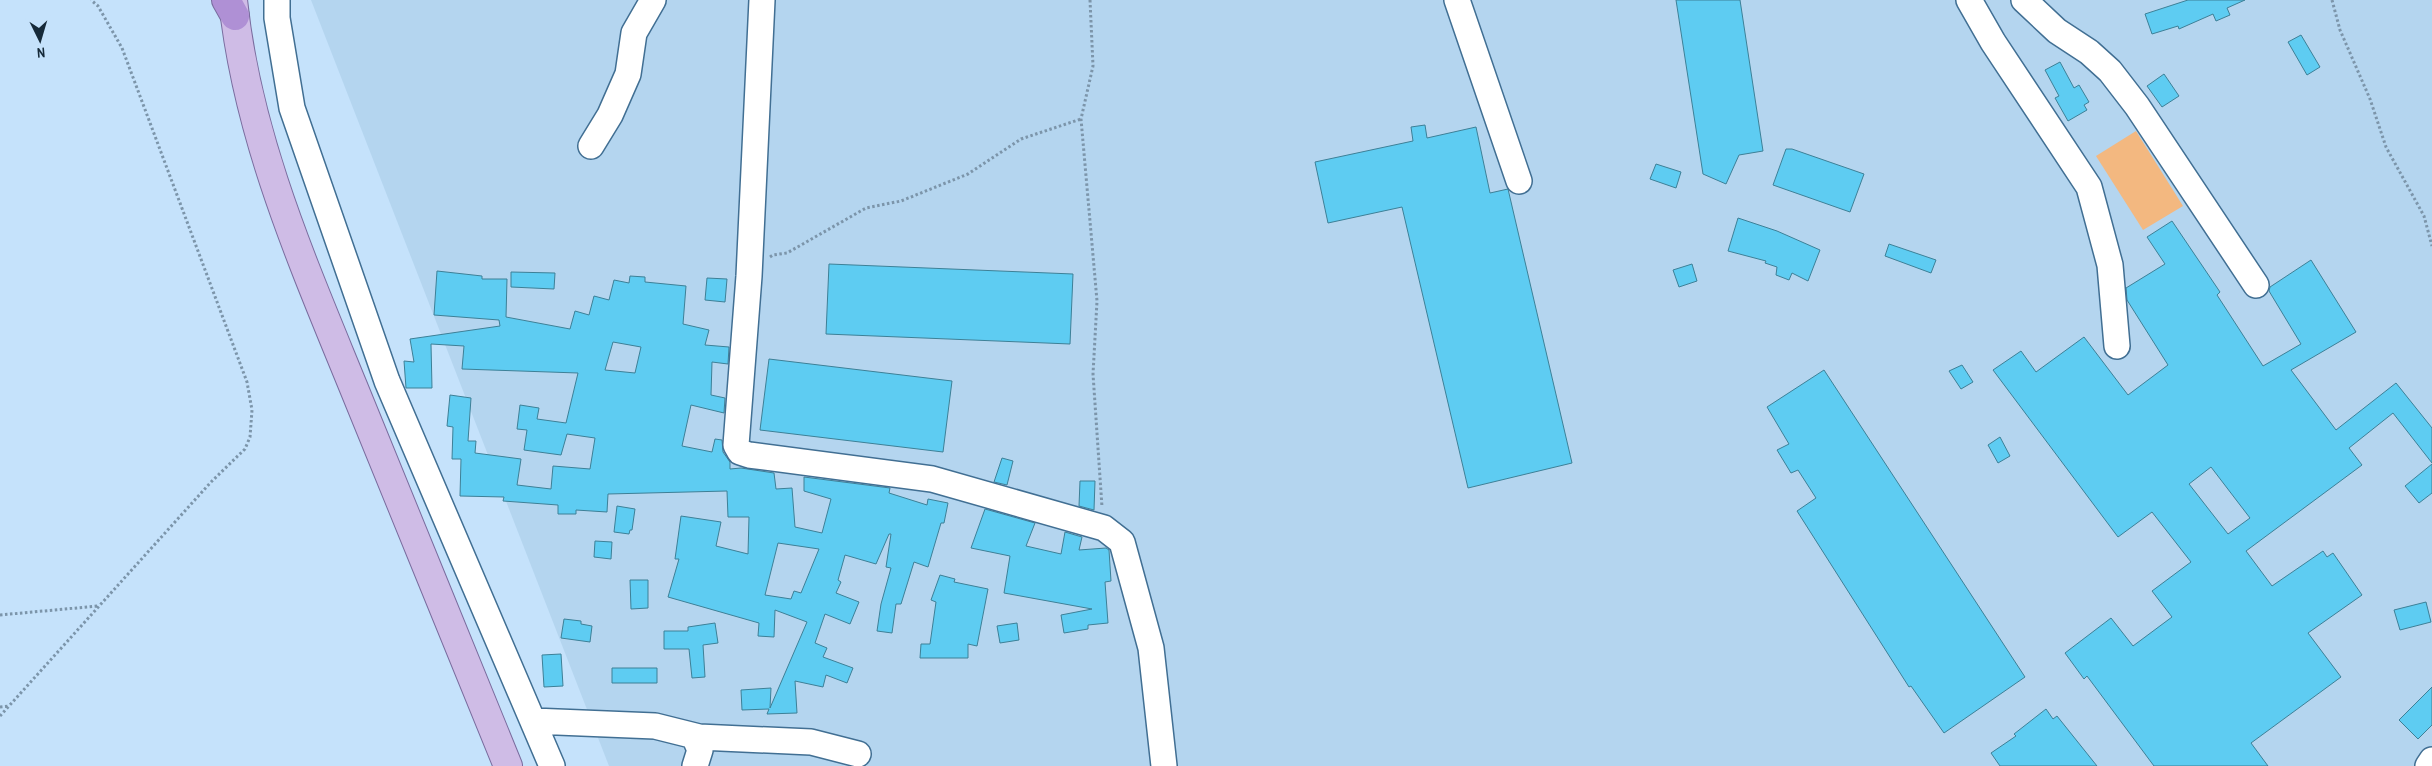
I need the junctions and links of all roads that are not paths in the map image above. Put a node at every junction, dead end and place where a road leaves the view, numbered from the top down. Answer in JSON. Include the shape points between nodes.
{"nodes":[{"id":1,"x":277,"y":0,"type":"edge"},
{"id":2,"x":654,"y":0,"type":"edge"},
{"id":3,"x":762,"y":0,"type":"edge"},
{"id":4,"x":1457,"y":0,"type":"edge"},
{"id":5,"x":1970,"y":0,"type":"edge"},
{"id":6,"x":2024,"y":0,"type":"edge"},
{"id":7,"x":231,"y":5,"type":"edge"},
{"id":8,"x":591,"y":146,"type":"dead end"},
{"id":9,"x":1519,"y":181,"type":"dead end"},
{"id":10,"x":2256,"y":285,"type":"dead end"},
{"id":11,"x":2117,"y":346,"type":"dead end"},
{"id":12,"x":533,"y":721,"type":"junction"},
{"id":13,"x":694,"y":736,"type":"junction"},
{"id":14,"x":858,"y":754,"type":"dead end"},
{"id":15,"x":2432,"y":760,"type":"edge"},
{"id":16,"x":508,"y":766,"type":"edge"},
{"id":17,"x":552,"y":766,"type":"edge"},
{"id":18,"x":696,"y":766,"type":"edge"},
{"id":19,"x":1164,"y":766,"type":"edge"},
{"id":20,"x":2428,"y":766,"type":"edge"}],
"edges":[{"from":1,"to":12,"type":"street","via":[[292,108],[387,381]]},
{"from":2,"to":8,"type":"street","via":[[634,33],[628,74],[610,115]]},
{"from":3,"to":19,"type":"street","via":[[749,276],[736,445],[740,452],[932,479],[1104,528],[1122,542],[1151,648]]},
{"from":4,"to":9,"type":"street"},
{"from":5,"to":11,"type":"street","via":[[1993,42],[2089,187],[2110,265]]},
{"from":6,"to":10,"type":"street","via":[[2057,31],[2089,52],[2110,71],[2137,106]]},
{"from":7,"to":16,"type":"main road","via":[[256,121],[283,210]]},
{"from":12,"to":13,"type":"street","via":[[655,726]]},
{"from":12,"to":17,"type":"street"},
{"from":13,"to":14,"type":"street","via":[[811,742]]},
{"from":13,"to":18,"type":"street","via":[[700,750]]},
{"from":15,"to":20,"type":"street"}]}
